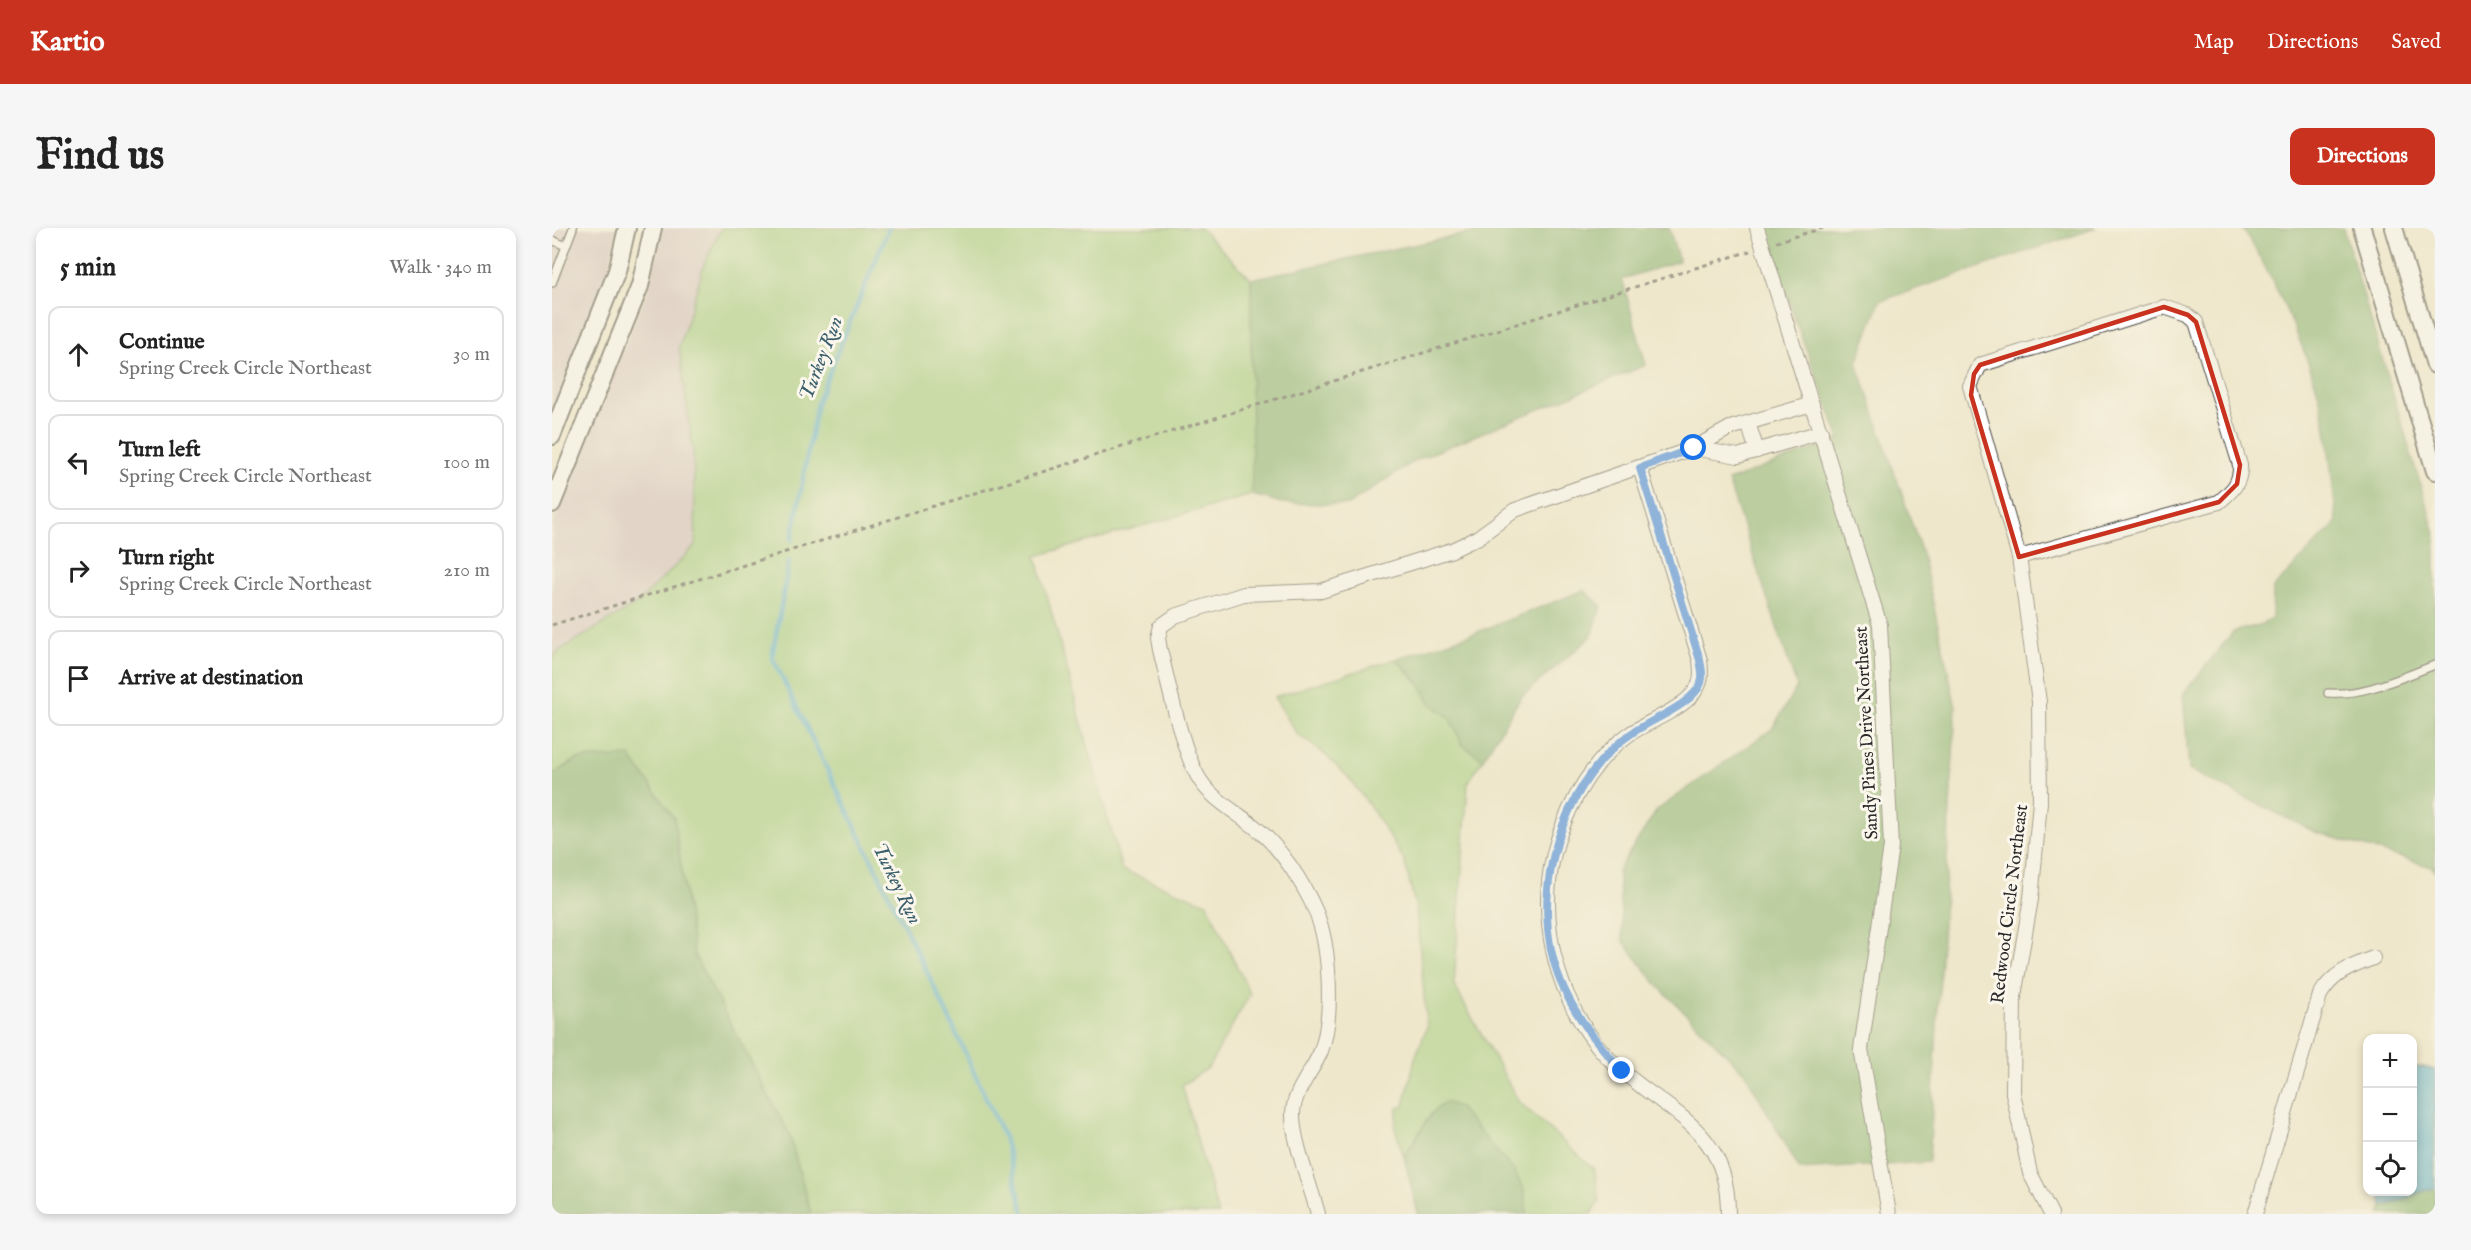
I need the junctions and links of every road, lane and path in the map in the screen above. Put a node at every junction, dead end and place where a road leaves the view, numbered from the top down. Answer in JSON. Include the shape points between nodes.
{"nodes":[{"id":1,"x":573,"y":228,"type":"edge"},
{"id":2,"x":627,"y":228,"type":"edge"},
{"id":3,"x":653,"y":228,"type":"edge"},
{"id":4,"x":1757,"y":228,"type":"edge"},
{"id":5,"x":1823,"y":228,"type":"edge"},
{"id":6,"x":2362,"y":228,"type":"edge"},
{"id":7,"x":2394,"y":228,"type":"edge"},
{"id":8,"x":552,"y":240,"type":"edge"},
{"id":9,"x":566,"y":246,"type":"junction"},
{"id":10,"x":1763,"y":246,"type":"junction"},
{"id":11,"x":552,"y":283,"type":"edge"},
{"id":12,"x":2435,"y":365,"type":"edge"},
{"id":13,"x":1812,"y":404,"type":"junction"},
{"id":14,"x":1748,"y":423,"type":"junction"},
{"id":15,"x":1821,"y":432,"type":"junction"},
{"id":16,"x":552,"y":436,"type":"edge"},
{"id":17,"x":1694,"y":448,"type":"junction"},
{"id":18,"x":1757,"y":451,"type":"junction"},
{"id":19,"x":1640,"y":468,"type":"junction"},
{"id":20,"x":2435,"y":471,"type":"edge"},
{"id":21,"x":552,"y":504,"type":"edge"},
{"id":22,"x":2019,"y":557,"type":"junction"},
{"id":23,"x":552,"y":625,"type":"edge"},
{"id":24,"x":2435,"y":665,"type":"edge"},
{"id":25,"x":2328,"y":693,"type":"dead end"},
{"id":26,"x":2373,"y":958,"type":"dead end"},
{"id":27,"x":1318,"y":1214,"type":"edge"},
{"id":28,"x":1728,"y":1214,"type":"edge"},
{"id":29,"x":1889,"y":1214,"type":"edge"},
{"id":30,"x":2051,"y":1214,"type":"edge"},
{"id":31,"x":2255,"y":1214,"type":"edge"}],
"edges":[{"from":1,"to":9,"type":"lane"},
{"from":2,"to":16,"type":"street","via":[[617,272]]},
{"from":3,"to":21,"type":"street","via":[[640,286]]},
{"from":4,"to":10,"type":"street","name":"Sandy Pines Drive Northeast"},
{"from":5,"to":10,"type":"path"},
{"from":6,"to":20,"type":"street"},
{"from":7,"to":12,"type":"street"},
{"from":8,"to":9,"type":"lane"},
{"from":9,"to":11,"type":"lane"},
{"from":10,"to":13,"type":"street","name":"Sandy Pines Drive Northeast"},
{"from":10,"to":23,"type":"path"},
{"from":13,"to":14,"type":"street"},
{"from":13,"to":15,"type":"street","name":"Sandy Pines Drive Northeast"},
{"from":14,"to":17,"type":"street","via":[[1730,428]]},
{"from":14,"to":18,"type":"street"},
{"from":15,"to":18,"type":"street"},
{"from":15,"to":29,"type":"street","name":"Sandy Pines Drive Northeast","via":[[1880,625],[1891,846],[1861,1048]]},
{"from":17,"to":18,"type":"street","via":[[1738,456]]},
{"from":17,"to":19,"type":"street"},
{"from":19,"to":27,"type":"street","via":[[1515,510],[1452,550],[1321,591],[1244,594],[1175,616],[1161,626],[1160,650],[1190,760],[1200,780],[1277,850],[1315,911],[1325,946],[1327,999],[1321,1050],[1293,1112]]},
{"from":19,"to":28,"type":"street","via":[[1700,660],[1701,682],[1688,699],[1627,736],[1586,782],[1562,827],[1551,863],[1550,932],[1564,989],[1595,1041],[1622,1071],[1680,1113],[1709,1144],[1722,1170]]},
{"from":22,"to":22,"type":"street","name":"Redwood Circle Northeast","via":[[1971,395],[1970,386],[1980,365],[2164,307],[2188,315],[2196,322],[2240,465],[2237,484],[2219,502]]},
{"from":22,"to":30,"type":"street","name":"Redwood Circle Northeast","via":[[2039,702],[2040,802],[2031,899],[2014,996],[2013,1093],[2030,1173]]},
{"from":24,"to":25,"type":"lane","via":[[2366,689]]},
{"from":26,"to":31,"type":"street","via":[[2343,969],[2329,980],[2320,995]]}]}
